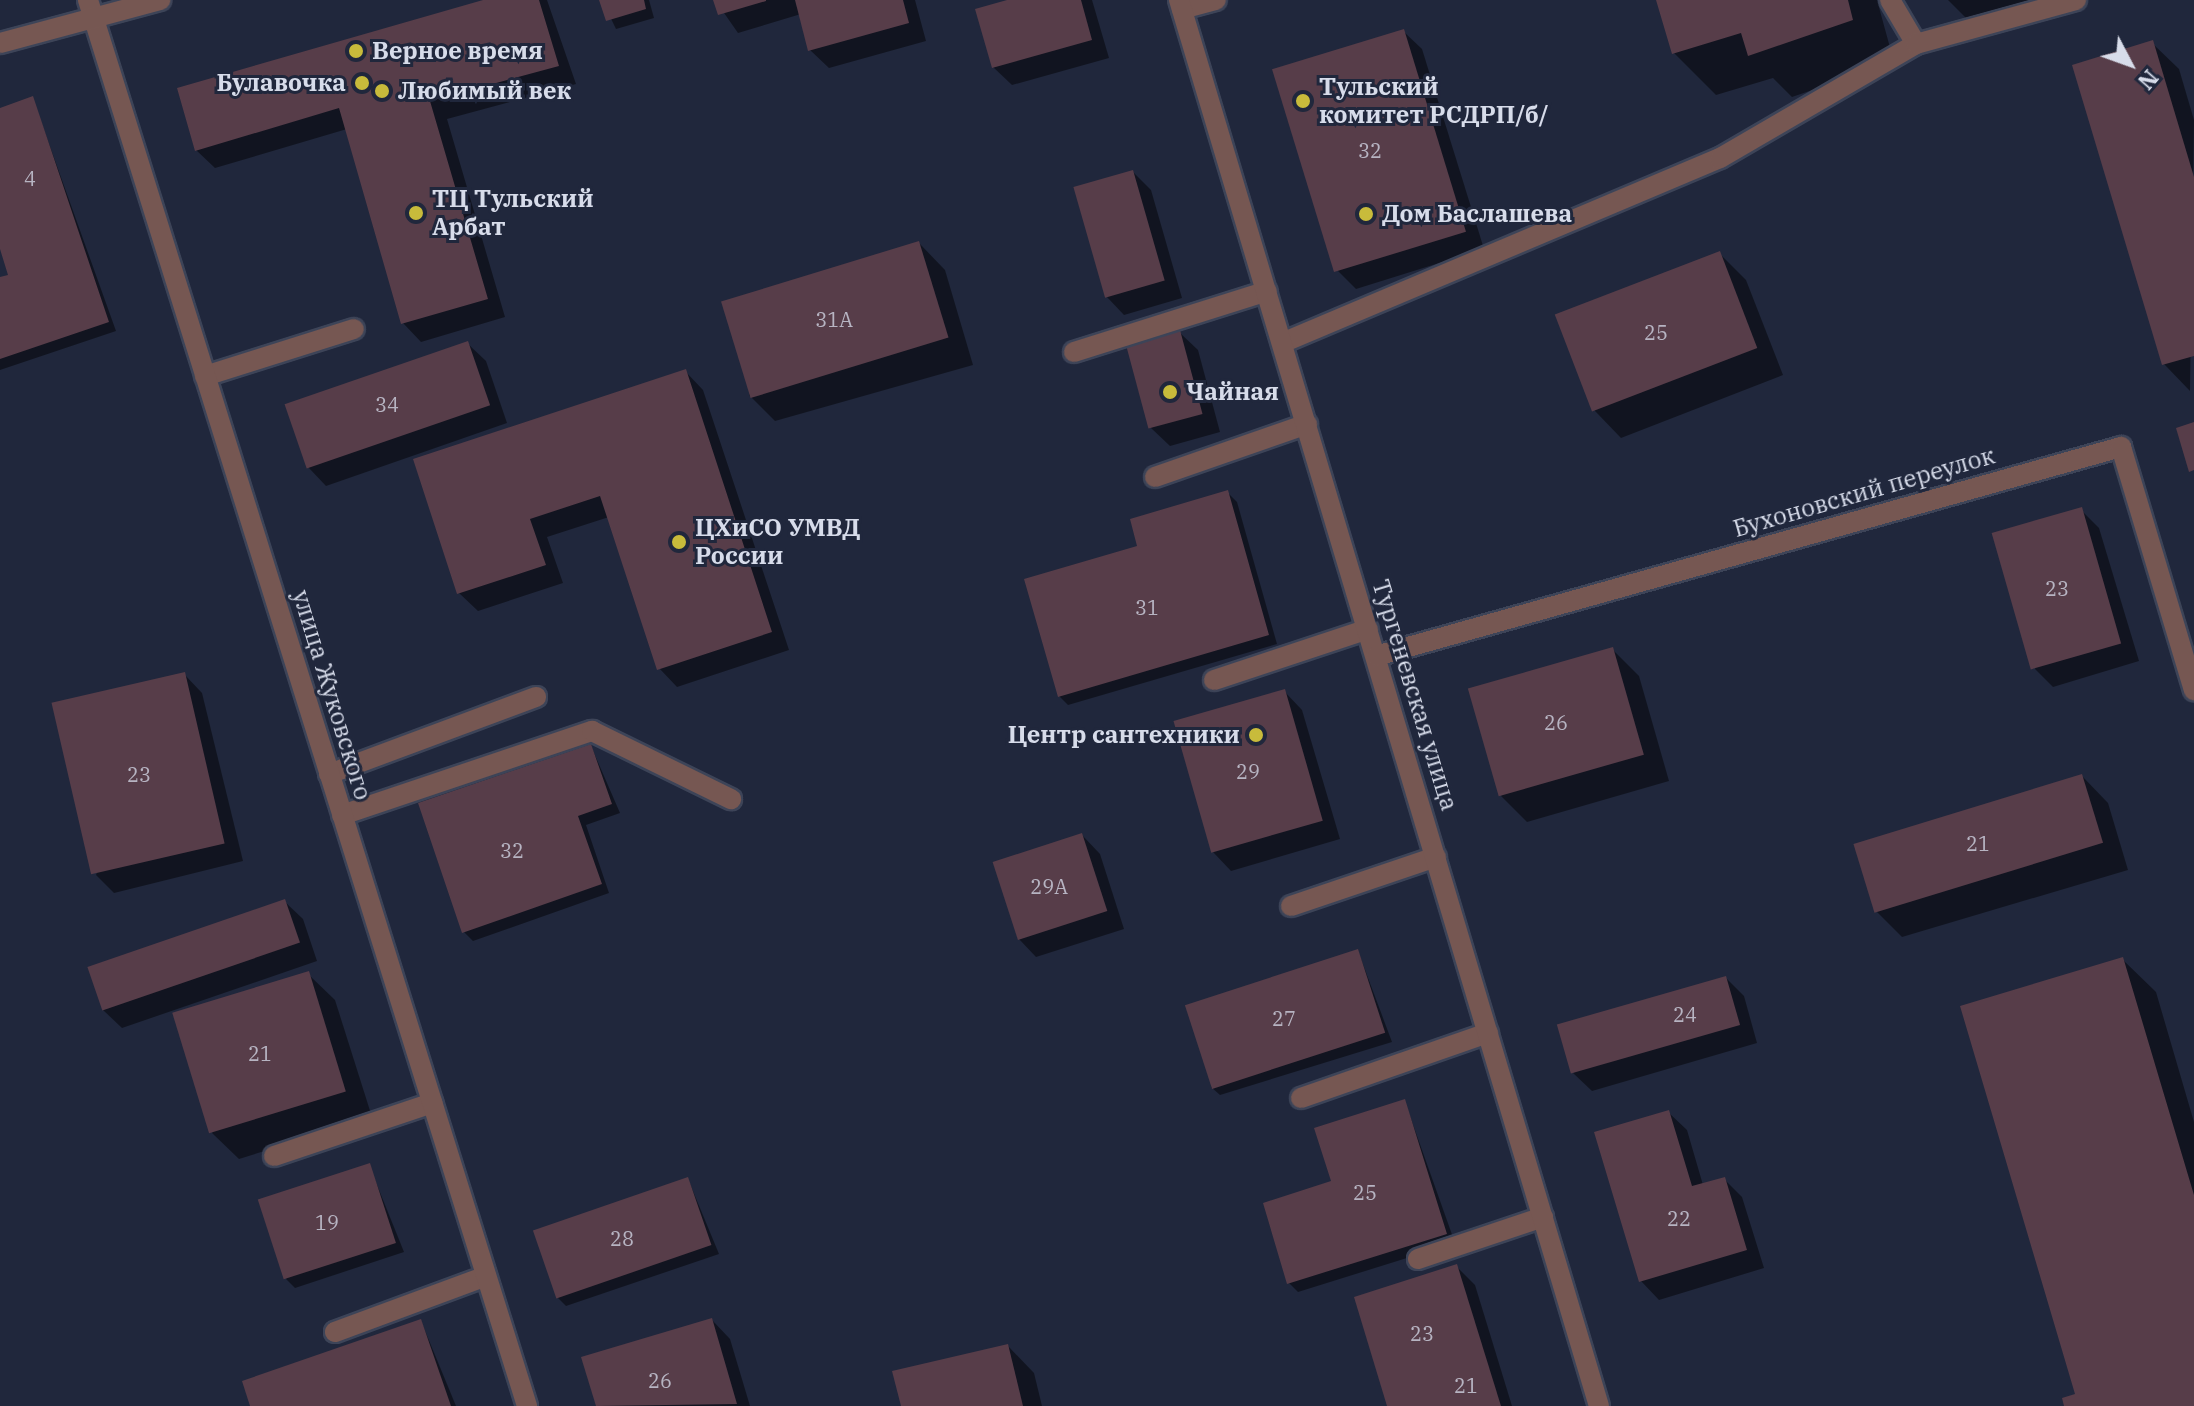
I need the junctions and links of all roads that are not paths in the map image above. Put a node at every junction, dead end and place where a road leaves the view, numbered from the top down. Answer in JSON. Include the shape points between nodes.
{"nodes":[{"id":1,"x":160,"y":0,"type":"edge"},
{"id":2,"x":1216,"y":0,"type":"edge"},
{"id":3,"x":1890,"y":0,"type":"edge"},
{"id":4,"x":2076,"y":0,"type":"edge"},
{"id":5,"x":1180,"y":4,"type":"edge"},
{"id":6,"x":90,"y":9,"type":"edge"},
{"id":7,"x":0,"y":43,"type":"edge"},
{"id":8,"x":1916,"y":44,"type":"junction"},
{"id":9,"x":1267,"y":291,"type":"junction"},
{"id":10,"x":354,"y":329,"type":"dead end"},
{"id":11,"x":1282,"y":343,"type":"junction"},
{"id":12,"x":1074,"y":352,"type":"dead end"},
{"id":13,"x":205,"y":376,"type":"junction"},
{"id":14,"x":1307,"y":424,"type":"junction"},
{"id":15,"x":1155,"y":477,"type":"dead end"},
{"id":16,"x":1368,"y":629,"type":"junction"},
{"id":17,"x":1376,"y":656,"type":"junction"},
{"id":18,"x":1214,"y":680,"type":"dead end"},
{"id":19,"x":2194,"y":690,"type":"edge"},
{"id":20,"x":536,"y":697,"type":"dead end"},
{"id":21,"x":329,"y":774,"type":"junction"},
{"id":22,"x":731,"y":799,"type":"dead end"},
{"id":23,"x":342,"y":815,"type":"junction"},
{"id":24,"x":1436,"y":857,"type":"junction"},
{"id":25,"x":1291,"y":906,"type":"dead end"},
{"id":26,"x":1488,"y":1033,"type":"junction"},
{"id":27,"x":1301,"y":1098,"type":"dead end"},
{"id":28,"x":432,"y":1103,"type":"junction"},
{"id":29,"x":274,"y":1156,"type":"dead end"},
{"id":30,"x":1543,"y":1217,"type":"junction"},
{"id":31,"x":1418,"y":1259,"type":"dead end"},
{"id":32,"x":486,"y":1276,"type":"junction"},
{"id":33,"x":335,"y":1332,"type":"dead end"},
{"id":34,"x":527,"y":1406,"type":"edge"},
{"id":35,"x":1599,"y":1406,"type":"edge"}],
"edges":[{"from":1,"to":6,"type":"street"},
{"from":2,"to":5,"type":"street"},
{"from":3,"to":8,"type":"street"},
{"from":4,"to":8,"type":"street"},
{"from":5,"to":9,"type":"street","name":"Тургеневская улица"},
{"from":6,"to":7,"type":"street"},
{"from":6,"to":13,"type":"street","name":"улица Жуковского"},
{"from":8,"to":11,"type":"street","via":[[1720,158]]},
{"from":9,"to":11,"type":"street","name":"Тургеневская улица"},
{"from":9,"to":12,"type":"street"},
{"from":10,"to":13,"type":"street"},
{"from":11,"to":14,"type":"street","name":"Тургеневская улица"},
{"from":13,"to":21,"type":"street","name":"улица Жуковского"},
{"from":14,"to":15,"type":"street"},
{"from":14,"to":16,"type":"street","name":"Тургеневская улица"},
{"from":16,"to":17,"type":"street","name":"Тургеневская улица"},
{"from":16,"to":18,"type":"street"},
{"from":17,"to":19,"type":"street","name":"Бухоновский переулок","via":[[2121,447]]},
{"from":17,"to":24,"type":"street","name":"Тургеневская улица"},
{"from":20,"to":21,"type":"street"},
{"from":21,"to":23,"type":"street","name":"улица Жуковского"},
{"from":22,"to":23,"type":"street","via":[[592,731]]},
{"from":23,"to":28,"type":"street","name":"улица Жуковского"},
{"from":24,"to":25,"type":"street"},
{"from":24,"to":26,"type":"street","name":"Тургеневская улица"},
{"from":26,"to":27,"type":"street"},
{"from":26,"to":30,"type":"street","name":"Тургеневская улица"},
{"from":28,"to":29,"type":"street"},
{"from":28,"to":32,"type":"street","name":"улица Жуковского"},
{"from":30,"to":31,"type":"street"},
{"from":30,"to":35,"type":"street","name":"Тургеневская улица"},
{"from":32,"to":33,"type":"street"},
{"from":32,"to":34,"type":"street","name":"улица Жуковского"}]}
